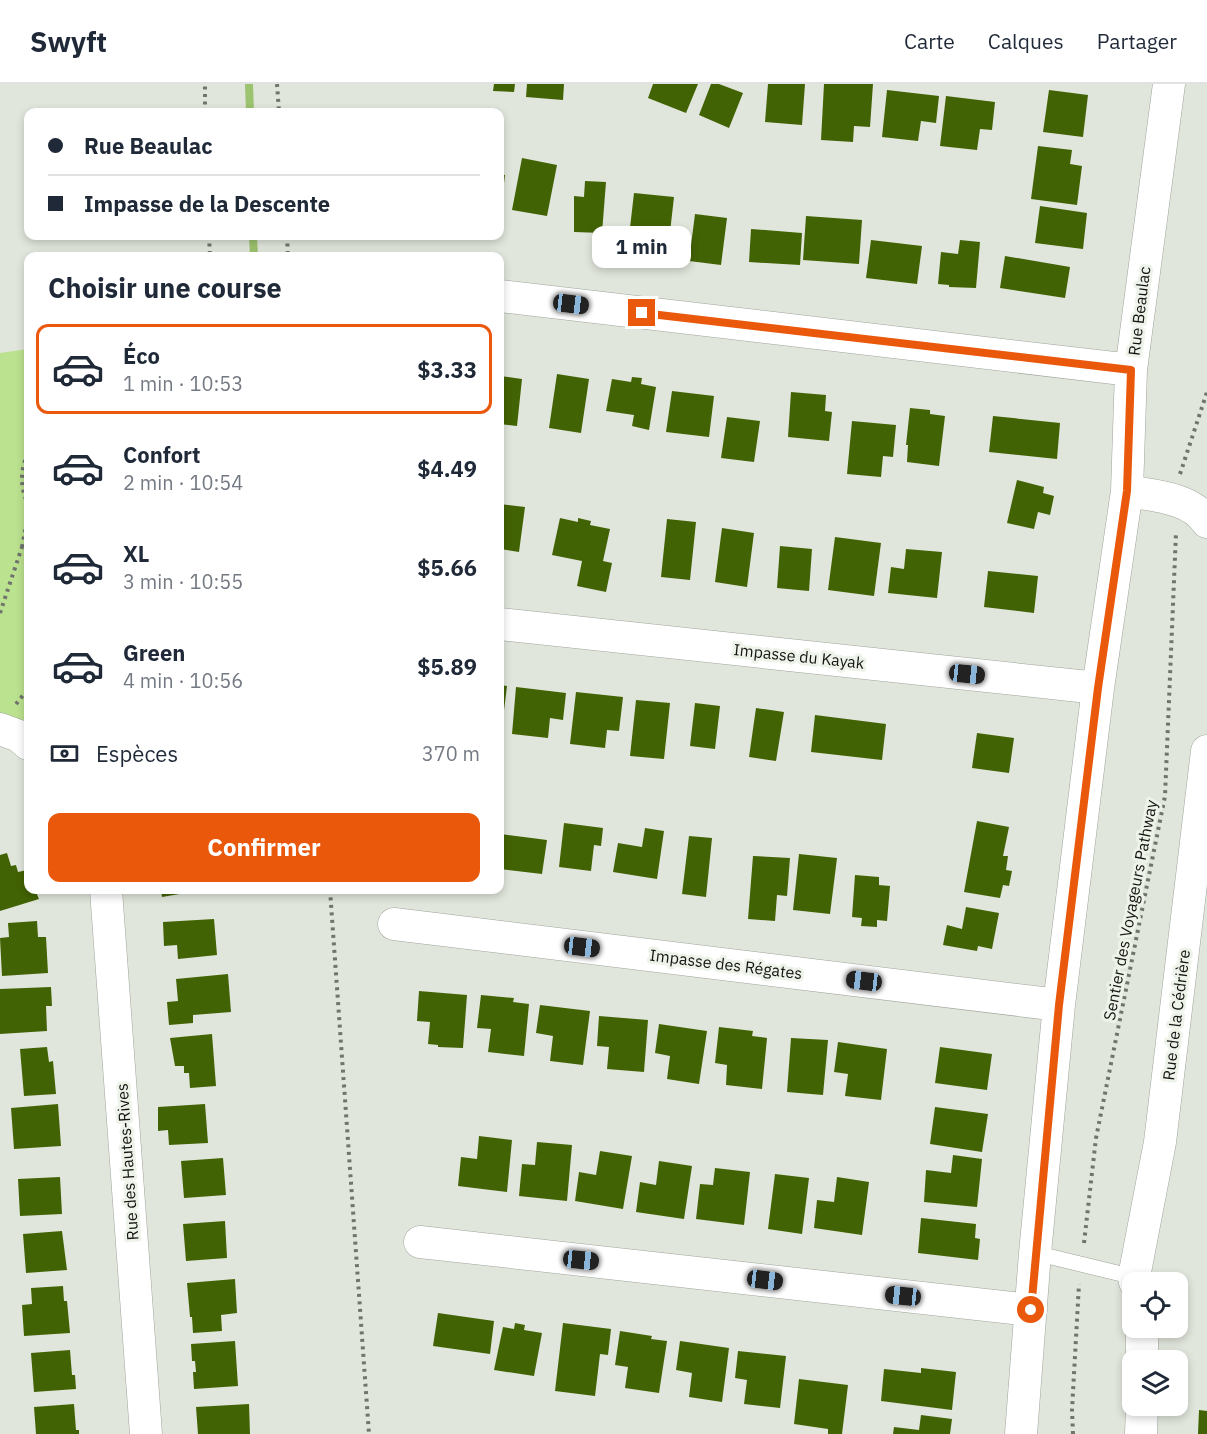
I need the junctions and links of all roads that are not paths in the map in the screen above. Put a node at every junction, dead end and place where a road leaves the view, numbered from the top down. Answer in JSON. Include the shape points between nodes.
{"nodes":[{"id":1,"x":1169,"y":84,"type":"edge"},
{"id":2,"x":504,"y":296,"type":"edge"},
{"id":3,"x":1131,"y":370,"type":"junction"},
{"id":4,"x":1127,"y":491,"type":"junction"},
{"id":5,"x":1207,"y":522,"type":"edge"},
{"id":6,"x":504,"y":624,"type":"edge"},
{"id":7,"x":1098,"y":688,"type":"junction"},
{"id":8,"x":0,"y":729,"type":"edge"},
{"id":9,"x":24,"y":740,"type":"edge"},
{"id":10,"x":1207,"y":751,"type":"edge"},
{"id":11,"x":106,"y":894,"type":"edge"},
{"id":12,"x":394,"y":924,"type":"dead end"},
{"id":13,"x":1059,"y":1005,"type":"junction"},
{"id":14,"x":420,"y":1242,"type":"dead end"},
{"id":15,"x":1035,"y":1253,"type":"junction"},
{"id":16,"x":1136,"y":1272,"type":"edge"},
{"id":17,"x":1122,"y":1276,"type":"edge"},
{"id":18,"x":1031,"y":1310,"type":"junction"},
{"id":19,"x":1142,"y":1416,"type":"edge"},
{"id":20,"x":146,"y":1434,"type":"edge"},
{"id":21,"x":1022,"y":1434,"type":"edge"},
{"id":22,"x":1141,"y":1434,"type":"edge"}],
"edges":[{"from":1,"to":3,"type":"street","name":"Rue Beaulac"},
{"from":2,"to":3,"type":"street"},
{"from":3,"to":4,"type":"street","name":"Rue Beaulac"},
{"from":4,"to":5,"type":"street","via":[[1178,500]]},
{"from":4,"to":7,"type":"street","name":"Rue Beaulac"},
{"from":6,"to":7,"type":"street","name":"Impasse du Kayak"},
{"from":7,"to":13,"type":"street","name":"Rue Beaulac"},
{"from":8,"to":9,"type":"street"},
{"from":10,"to":16,"type":"street","name":"Rue de la Cédrière","via":[[1160,1142]]},
{"from":11,"to":20,"type":"street","name":"Rue des Hautes-Rives"},
{"from":12,"to":13,"type":"street","name":"Impasse des Régates"},
{"from":13,"to":15,"type":"street","name":"Rue Beaulac"},
{"from":14,"to":18,"type":"street"},
{"from":15,"to":17,"type":"lane","name":"Rue de la Cédrière"},
{"from":15,"to":18,"type":"street","name":"Rue Beaulac"},
{"from":18,"to":21,"type":"street","name":"Rue Beaulac"},
{"from":19,"to":22,"type":"street"}]}
